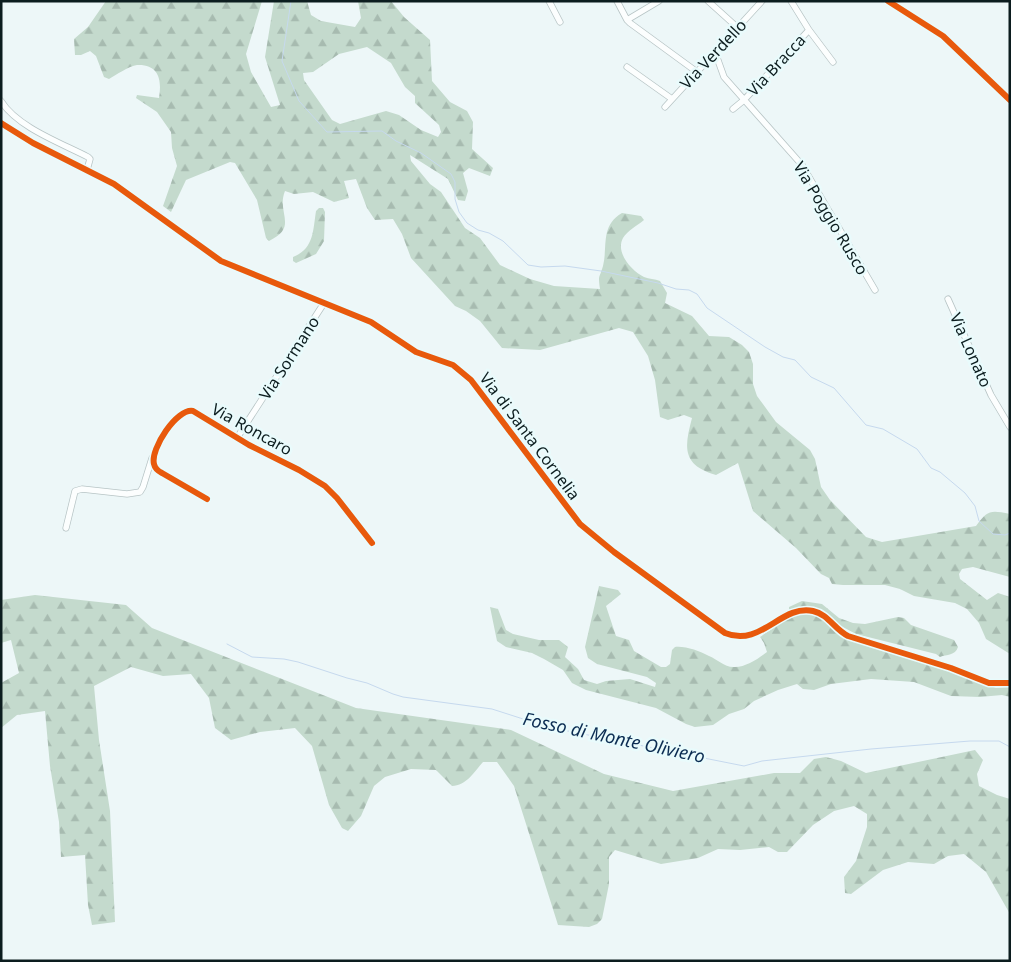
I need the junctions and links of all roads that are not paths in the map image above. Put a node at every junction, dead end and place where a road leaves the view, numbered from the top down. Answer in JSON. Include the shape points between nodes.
{"nodes":[{"id":1,"x":549,"y":1,"type":"edge"},
{"id":2,"x":617,"y":1,"type":"edge"},
{"id":3,"x":659,"y":1,"type":"edge"},
{"id":4,"x":708,"y":1,"type":"edge"},
{"id":5,"x":762,"y":1,"type":"edge"},
{"id":6,"x":791,"y":1,"type":"edge"},
{"id":7,"x":888,"y":1,"type":"edge"},
{"id":8,"x":627,"y":20,"type":"junction"},
{"id":9,"x":560,"y":22,"type":"dead end"},
{"id":10,"x":738,"y":28,"type":"junction"},
{"id":11,"x":809,"y":30,"type":"junction"},
{"id":12,"x":715,"y":52,"type":"junction"},
{"id":13,"x":833,"y":62,"type":"dead end"},
{"id":14,"x":627,"y":67,"type":"dead end"},
{"id":15,"x":697,"y":72,"type":"junction"},
{"id":16,"x":672,"y":99,"type":"junction"},
{"id":17,"x":744,"y":100,"type":"junction"},
{"id":18,"x":1010,"y":100,"type":"edge"},
{"id":19,"x":1,"y":101,"type":"edge"},
{"id":20,"x":665,"y":107,"type":"dead end"},
{"id":21,"x":733,"y":109,"type":"dead end"},
{"id":22,"x":1,"y":123,"type":"edge"},
{"id":23,"x":87,"y":170,"type":"junction"},
{"id":24,"x":875,"y":290,"type":"dead end"},
{"id":25,"x":948,"y":299,"type":"dead end"},
{"id":26,"x":324,"y":303,"type":"junction"},
{"id":27,"x":1010,"y":427,"type":"edge"},
{"id":28,"x":237,"y":438,"type":"junction"},
{"id":29,"x":155,"y":452,"type":"junction"},
{"id":30,"x":206,"y":499,"type":"dead end"},
{"id":31,"x":66,"y":528,"type":"dead end"},
{"id":32,"x":372,"y":543,"type":"dead end"},
{"id":33,"x":1010,"y":683,"type":"edge"}],
"edges":[{"from":1,"to":9,"type":"street"},
{"from":2,"to":8,"type":"street"},
{"from":3,"to":8,"type":"street"},
{"from":4,"to":10,"type":"street"},
{"from":5,"to":10,"type":"street","name":"Via Verdello"},
{"from":6,"to":11,"type":"street"},
{"from":7,"to":18,"type":"street","via":[[943,36]]},
{"from":8,"to":15,"type":"street"},
{"from":10,"to":12,"type":"street","name":"Via Verdello"},
{"from":11,"to":13,"type":"street"},
{"from":11,"to":17,"type":"street","name":"Via Bracca"},
{"from":12,"to":15,"type":"street","name":"Via Verdello"},
{"from":12,"to":17,"type":"street","name":"Via Poggio Rusco","via":[[724,77]]},
{"from":14,"to":16,"type":"street"},
{"from":15,"to":16,"type":"street","name":"Via Verdello"},
{"from":16,"to":20,"type":"street","name":"Via Verdello"},
{"from":17,"to":21,"type":"street","name":"Via Bracca"},
{"from":17,"to":24,"type":"street","name":"Via Poggio Rusco","via":[[802,165]]},
{"from":19,"to":23,"type":"street","via":[[18,120],[88,157]]},
{"from":22,"to":23,"type":"street","name":"Via di Santa Cornelia"},
{"from":23,"to":26,"type":"street","name":"Via di Santa Cornelia","via":[[136,198],[221,261]]},
{"from":25,"to":27,"type":"street","name":"Via Lonato","via":[[992,396]]},
{"from":26,"to":28,"type":"street","name":"Via Sormano"},
{"from":26,"to":33,"type":"street","name":"Via di Santa Cornelia","via":[[371,322],[416,352],[463,372],[584,528],[725,633],[751,635],[793,613],[814,611],[851,637],[989,683]]},
{"from":28,"to":29,"type":"street","name":"Via Roncaro","via":[[188,411],[175,420]]},
{"from":28,"to":32,"type":"street","name":"Via Roncaro","via":[[325,486]]},
{"from":29,"to":30,"type":"street","via":[[154,463],[158,470]]},
{"from":29,"to":31,"type":"street","via":[[140,492],[76,491]]}]}
